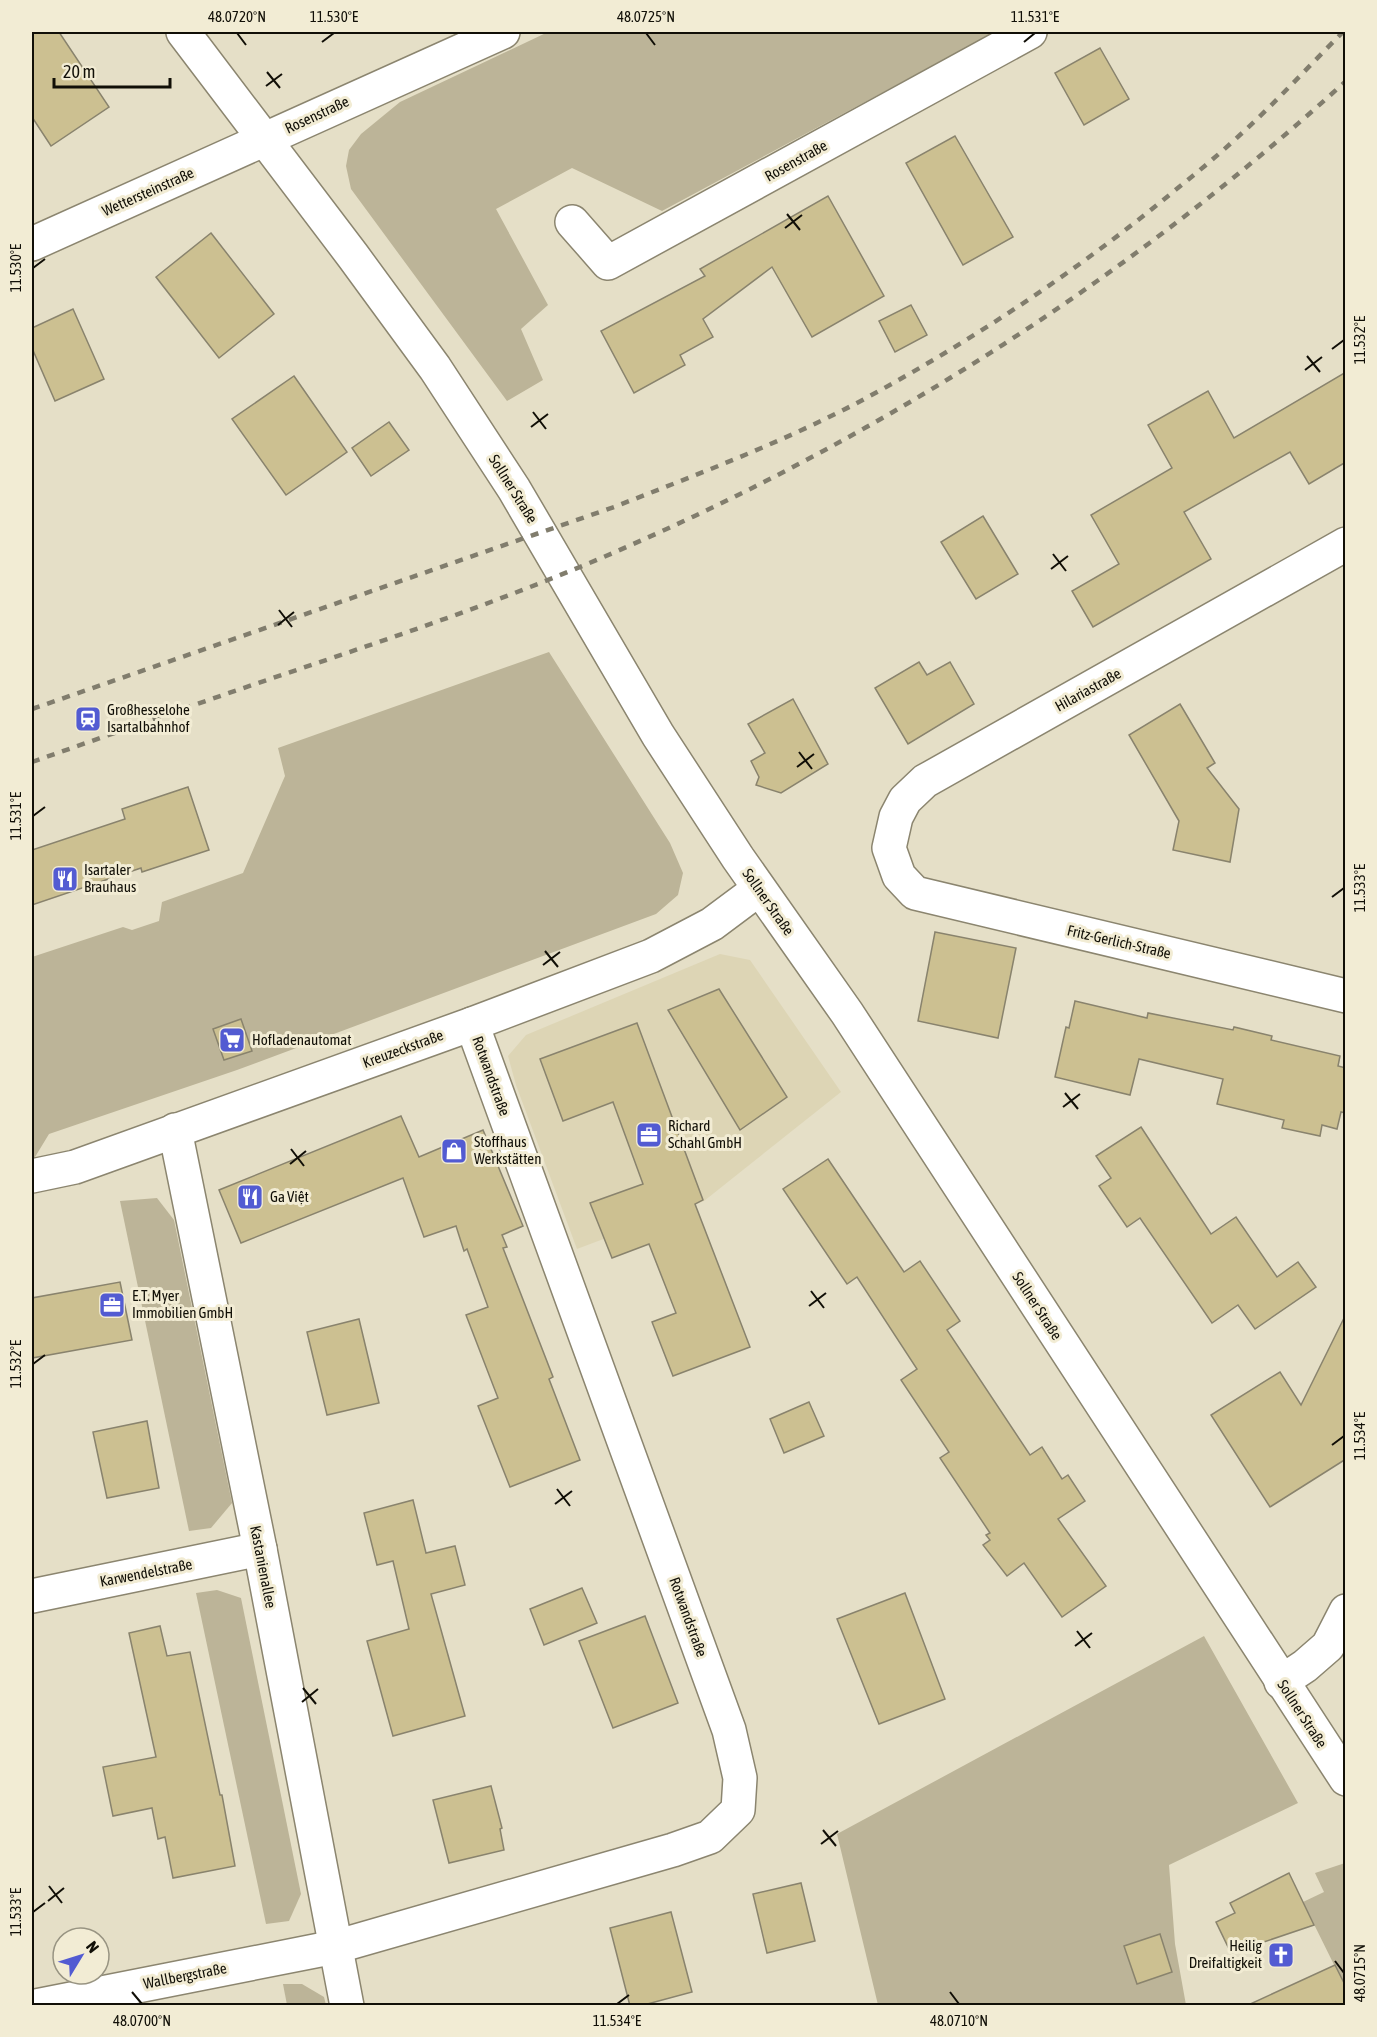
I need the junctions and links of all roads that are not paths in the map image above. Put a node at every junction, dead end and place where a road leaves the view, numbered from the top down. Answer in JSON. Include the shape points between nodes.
{"nodes":[{"id":1,"x":183,"y":32,"type":"edge"},
{"id":2,"x":503,"y":32,"type":"edge"},
{"id":3,"x":1030,"y":32,"type":"edge"},
{"id":4,"x":264,"y":140,"type":"junction"},
{"id":5,"x":572,"y":222,"type":"dead end"},
{"id":6,"x":32,"y":244,"type":"edge"},
{"id":7,"x":1346,"y":544,"type":"edge"},
{"id":8,"x":898,"y":876,"type":"joint"},
{"id":9,"x":759,"y":889,"type":"junction"},
{"id":10,"x":1346,"y":996,"type":"edge"},
{"id":11,"x":472,"y":1024,"type":"junction"},
{"id":12,"x":174,"y":1130,"type":"junction"},
{"id":13,"x":32,"y":1176,"type":"edge"},
{"id":14,"x":260,"y":1549,"type":"junction"},
{"id":15,"x":32,"y":1596,"type":"edge"},
{"id":16,"x":1346,"y":1611,"type":"edge"},
{"id":17,"x":1281,"y":1682,"type":"junction"},
{"id":18,"x":1346,"y":1779,"type":"edge"},
{"id":19,"x":335,"y":1947,"type":"junction"},
{"id":20,"x":36,"y":2006,"type":"edge"},
{"id":21,"x":347,"y":2006,"type":"edge"}],
"edges":[{"from":1,"to":4,"type":"street","name":"Sollner Straße"},
{"from":2,"to":4,"type":"street","name":"Rosenstraße"},
{"from":3,"to":5,"type":"street","name":"Rosenstraße","via":[[608,263]]},
{"from":4,"to":6,"type":"street","name":"Wettersteinstraße"},
{"from":4,"to":9,"type":"street","name":"Sollner Straße","via":[[435,368],[514,489],[658,735]]},
{"from":7,"to":8,"type":"street","name":"Hilariastraße","via":[[925,781],[905,800],[896,817],[889,848]]},
{"from":8,"to":10,"type":"street","name":"Fritz-Gerlich-Straße","via":[[915,893]]},
{"from":9,"to":11,"type":"street","name":"Kreuzeckstraße","via":[[712,924],[651,956]]},
{"from":9,"to":17,"type":"street","name":"Sollner Straße","via":[[847,1013]]},
{"from":11,"to":12,"type":"street","name":"Kreuzeckstraße"},
{"from":11,"to":19,"type":"street","name":"Rotwandstraße","via":[[729,1730],[740,1778],[738,1810],[710,1837],[672,1850]]},
{"from":12,"to":13,"type":"street","name":"Kreuzeckstraße","via":[[75,1167]]},
{"from":12,"to":14,"type":"street","name":"Kastanienallee"},
{"from":14,"to":15,"type":"street","name":"Karwendelstraße"},
{"from":14,"to":19,"type":"street","name":"Kastanienallee"},
{"from":16,"to":17,"type":"street","via":[[1328,1647]]},
{"from":17,"to":18,"type":"street","name":"Sollner Straße"},
{"from":19,"to":20,"type":"street","name":"Wallbergstraße"},
{"from":19,"to":21,"type":"street","name":"Kastanienallee"}]}
